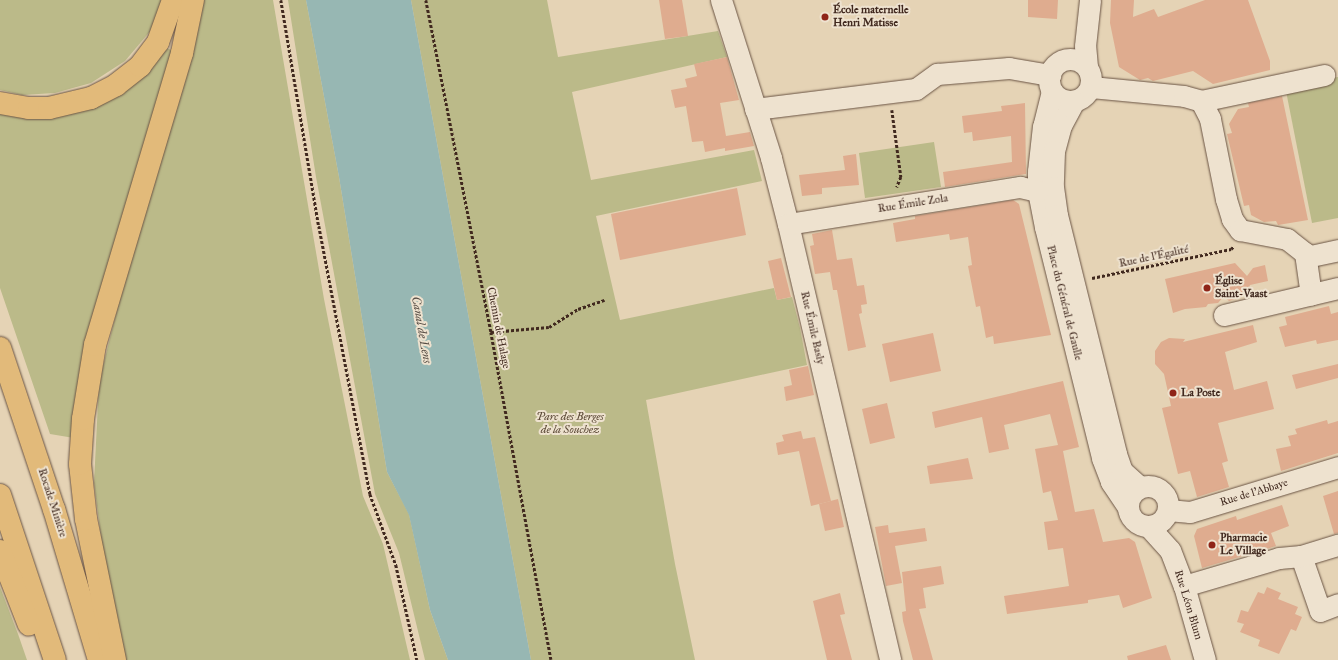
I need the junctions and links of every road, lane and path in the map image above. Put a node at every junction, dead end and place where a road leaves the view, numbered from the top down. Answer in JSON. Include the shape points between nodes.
{"nodes":[{"id":1,"x":173,"y":0,"type":"edge"},
{"id":2,"x":193,"y":0,"type":"edge"},
{"id":3,"x":281,"y":0,"type":"edge"},
{"id":4,"x":426,"y":0,"type":"edge"},
{"id":5,"x":721,"y":0,"type":"edge"},
{"id":6,"x":1080,"y":0,"type":"edge"},
{"id":7,"x":1090,"y":0,"type":"edge"},
{"id":8,"x":1068,"y":59,"type":"junction"},
{"id":9,"x":1324,"y":75,"type":"dead end"},
{"id":10,"x":1089,"y":77,"type":"junction"},
{"id":11,"x":1051,"y":83,"type":"junction"},
{"id":12,"x":889,"y":92,"type":"junction"},
{"id":13,"x":1074,"y":101,"type":"junction"},
{"id":14,"x":1201,"y":102,"type":"junction"},
{"id":15,"x":0,"y":103,"type":"edge"},
{"id":16,"x":755,"y":109,"type":"junction"},
{"id":17,"x":1038,"y":190,"type":"junction"},
{"id":18,"x":896,"y":206,"type":"junction"},
{"id":19,"x":788,"y":224,"type":"junction"},
{"id":20,"x":1240,"y":230,"type":"junction"},
{"id":21,"x":1338,"y":250,"type":"edge"},
{"id":22,"x":1306,"y":257,"type":"junction"},
{"id":23,"x":1074,"y":281,"type":"junction"},
{"id":24,"x":1338,"y":288,"type":"edge"},
{"id":25,"x":1311,"y":295,"type":"junction"},
{"id":26,"x":604,"y":300,"type":"dead end"},
{"id":27,"x":1224,"y":316,"type":"dead end"},
{"id":28,"x":491,"y":332,"type":"junction"},
{"id":29,"x":0,"y":348,"type":"edge"},
{"id":30,"x":1338,"y":467,"type":"edge"},
{"id":31,"x":1140,"y":487,"type":"junction"},
{"id":32,"x":0,"y":495,"type":"edge"},
{"id":33,"x":1128,"y":507,"type":"junction"},
{"id":34,"x":1167,"y":513,"type":"junction"},
{"id":35,"x":1149,"y":527,"type":"junction"},
{"id":36,"x":1338,"y":544,"type":"edge"},
{"id":37,"x":1170,"y":550,"type":"junction"},
{"id":38,"x":0,"y":551,"type":"edge"},
{"id":39,"x":1301,"y":556,"type":"junction"},
{"id":40,"x":1184,"y":586,"type":"junction"},
{"id":41,"x":1338,"y":604,"type":"edge"},
{"id":42,"x":42,"y":660,"type":"edge"},
{"id":43,"x":55,"y":660,"type":"edge"},
{"id":44,"x":99,"y":660,"type":"edge"},
{"id":45,"x":115,"y":660,"type":"edge"},
{"id":46,"x":417,"y":660,"type":"edge"},
{"id":47,"x":551,"y":660,"type":"edge"},
{"id":48,"x":890,"y":660,"type":"edge"},
{"id":49,"x":1205,"y":660,"type":"edge"}],
"edges":[{"from":1,"to":15,"type":"highway","via":[[158,42],[140,66],[116,84],[91,98],[49,108],[29,108]]},
{"from":2,"to":45,"type":"highway","via":[[182,53],[95,345],[83,419],[80,464],[86,519]]},
{"from":3,"to":46,"type":"path","via":[[319,226],[370,494],[396,565]]},
{"from":4,"to":28,"type":"path","name":"Chemin de Halage"},
{"from":5,"to":16,"type":"street","name":"Rue Émile Basly"},
{"from":6,"to":8,"type":"street","via":[[1073,50]]},
{"from":7,"to":10,"type":"street","via":[[1085,46]]},
{"from":8,"to":10,"type":"street","via":[[1082,62]]},
{"from":8,"to":11,"type":"street","via":[[1054,67]]},
{"from":9,"to":14,"type":"street"},
{"from":10,"to":13,"type":"street","via":[[1081,99]]},
{"from":10,"to":14,"type":"street","via":[[1184,96]]},
{"from":11,"to":12,"type":"street","via":[[1009,68],[937,74],[916,89]]},
{"from":11,"to":13,"type":"street","via":[[1061,99]]},
{"from":11,"to":17,"type":"street","name":"Place du Général de Gaulle","via":[[1040,149]]},
{"from":12,"to":16,"type":"street"},
{"from":12,"to":18,"type":"path","via":[[902,176],[894,194]]},
{"from":13,"to":23,"type":"street","name":"Place du Général de Gaulle","via":[[1061,125],[1054,151],[1053,187],[1057,215]]},
{"from":14,"to":20,"type":"street","via":[[1210,119],[1232,219]]},
{"from":16,"to":19,"type":"street","name":"Rue Émile Basly"},
{"from":17,"to":18,"type":"street","name":"Rue Émile Zola","via":[[1020,187]]},
{"from":17,"to":33,"type":"street","name":"Place du Général de Gaulle","via":[[1102,458],[1111,482]]},
{"from":18,"to":19,"type":"street","name":"Rue Émile Zola"},
{"from":19,"to":48,"type":"street","name":"Rue Émile Basly"},
{"from":20,"to":22,"type":"street","via":[[1287,239],[1305,253]]},
{"from":20,"to":23,"type":"path","name":"Rue de l’Égalité","via":[[1231,249]]},
{"from":21,"to":22,"type":"street"},
{"from":22,"to":25,"type":"street"},
{"from":23,"to":31,"type":"street","name":"Place du Général de Gaulle","via":[[1116,454],[1122,471]]},
{"from":24,"to":25,"type":"street"},
{"from":25,"to":27,"type":"street"},
{"from":26,"to":28,"type":"path","via":[[578,309],[549,327]]},
{"from":28,"to":47,"type":"path","name":"Chemin de Halage"},
{"from":29,"to":44,"type":"highway","name":"Rocade Minière","via":[[54,509]]},
{"from":30,"to":34,"type":"street","name":"Rue de l'Abbaye","via":[[1190,512]]},
{"from":31,"to":33,"type":"street","via":[[1131,495]]},
{"from":31,"to":34,"type":"street","via":[[1151,486],[1161,490],[1167,499]]},
{"from":32,"to":43,"type":"highway"},
{"from":33,"to":35,"type":"street","via":[[1134,521]]},
{"from":34,"to":35,"type":"street","via":[[1156,525]]},
{"from":34,"to":37,"type":"street","name":"Rue Léon Blum"},
{"from":35,"to":37,"type":"street","name":"Rue Léon Blum"},
{"from":36,"to":39,"type":"street"},
{"from":37,"to":40,"type":"street","name":"Rue Léon Blum"},
{"from":38,"to":42,"type":"highway"},
{"from":39,"to":40,"type":"street","via":[[1279,558]]},
{"from":39,"to":41,"type":"street","via":[[1320,611]]},
{"from":40,"to":49,"type":"street","name":"Rue Léon Blum"}]}
